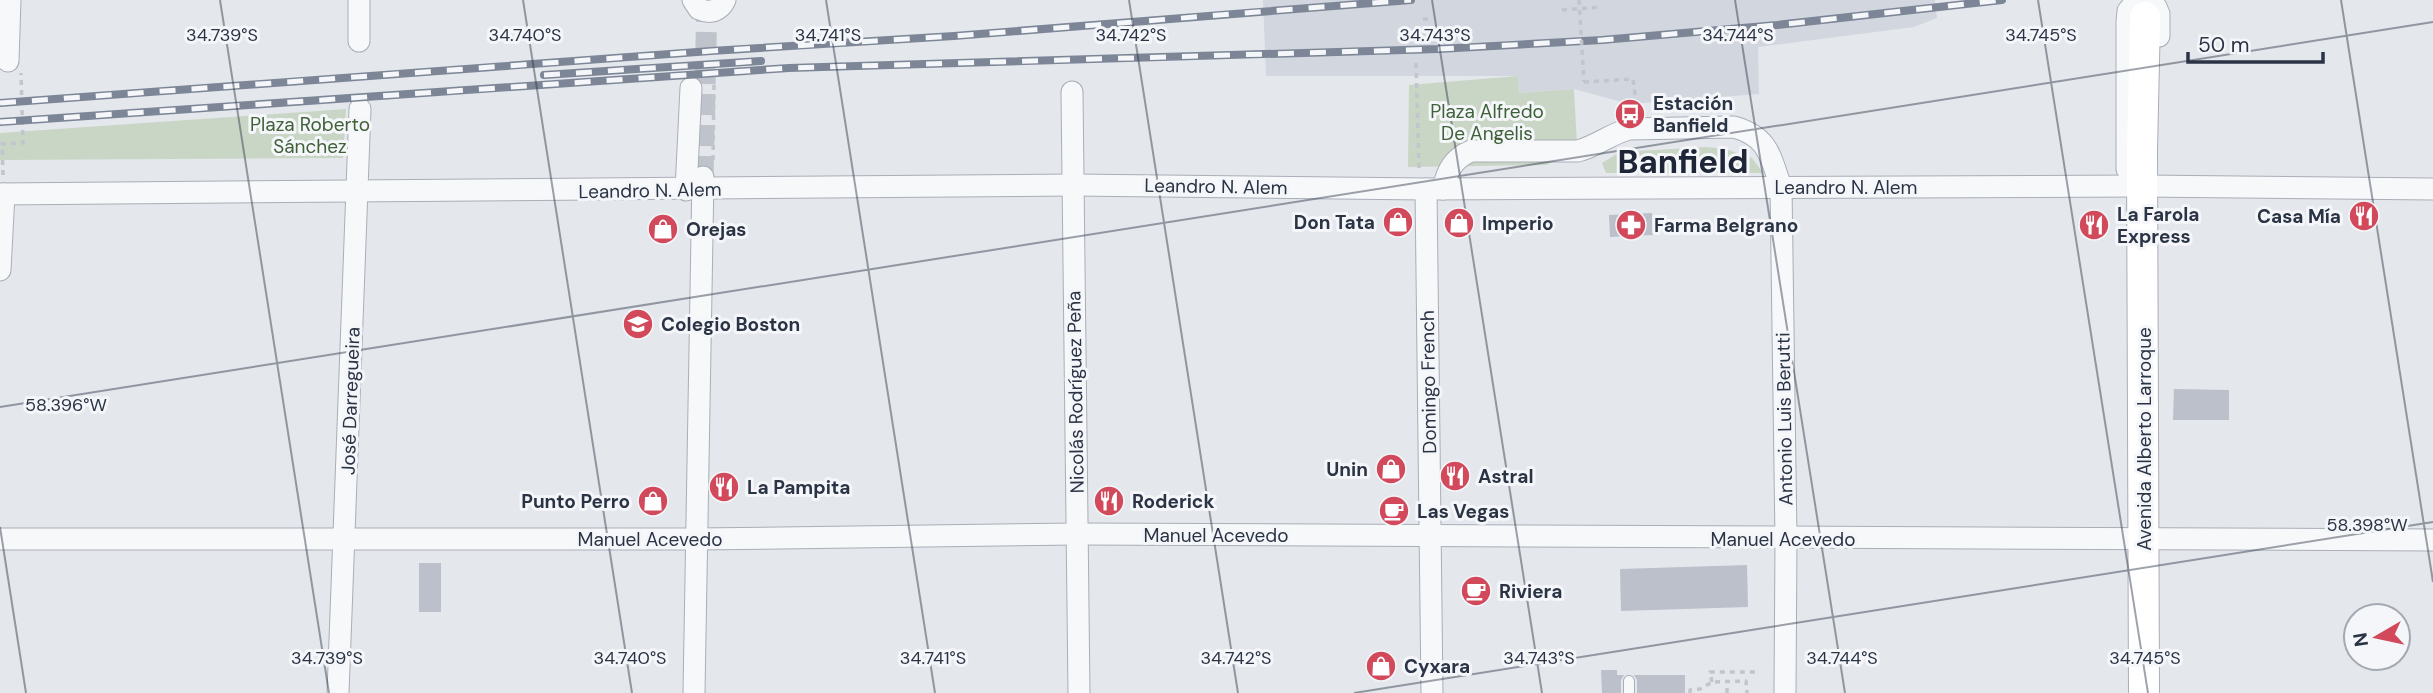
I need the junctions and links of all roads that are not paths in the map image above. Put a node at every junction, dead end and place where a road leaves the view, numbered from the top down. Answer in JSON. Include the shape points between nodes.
{"nodes":[{"id":1,"x":10,"y":0,"type":"edge"},
{"id":2,"x":359,"y":0,"type":"edge"},
{"id":3,"x":693,"y":0,"type":"edge"},
{"id":4,"x":725,"y":0,"type":"edge"},
{"id":5,"x":2144,"y":17,"type":"dead end"},
{"id":6,"x":359,"y":41,"type":"dead end"},
{"id":7,"x":8,"y":61,"type":"dead end"},
{"id":8,"x":691,"y":88,"type":"dead end"},
{"id":9,"x":1072,"y":92,"type":"dead end"},
{"id":10,"x":360,"y":109,"type":"dead end"},
{"id":11,"x":701,"y":181,"type":"junction"},
{"id":12,"x":1073,"y":185,"type":"junction"},
{"id":13,"x":2135,"y":186,"type":"junction"},
{"id":14,"x":1782,"y":187,"type":"junction"},
{"id":15,"x":1434,"y":189,"type":"junction"},
{"id":16,"x":2433,"y":189,"type":"edge"},
{"id":17,"x":358,"y":192,"type":"junction"},
{"id":18,"x":2,"y":194,"type":"edge"},
{"id":19,"x":0,"y":270,"type":"edge"},
{"id":20,"x":1077,"y":534,"type":"junction"},
{"id":21,"x":1430,"y":537,"type":"junction"},
{"id":22,"x":0,"y":539,"type":"edge"},
{"id":23,"x":345,"y":539,"type":"junction"},
{"id":24,"x":698,"y":539,"type":"junction"},
{"id":25,"x":1786,"y":539,"type":"junction"},
{"id":26,"x":2145,"y":540,"type":"junction"},
{"id":27,"x":2433,"y":540,"type":"edge"},
{"id":28,"x":338,"y":693,"type":"edge"},
{"id":29,"x":694,"y":693,"type":"edge"},
{"id":30,"x":1079,"y":693,"type":"edge"},
{"id":31,"x":1432,"y":693,"type":"edge"},
{"id":32,"x":1785,"y":693,"type":"edge"},
{"id":33,"x":2144,"y":693,"type":"edge"}],
"edges":[{"from":1,"to":7,"type":"street"},
{"from":2,"to":6,"type":"street"},
{"from":3,"to":4,"type":"street","via":[[699,9],[709,12],[719,9]]},
{"from":5,"to":13,"type":"street","name":"Avenida Alberto Larroque"},
{"from":8,"to":11,"type":"street"},
{"from":9,"to":12,"type":"street","name":"Nicolás Rodríguez Peña"},
{"from":10,"to":17,"type":"street","name":"José Darregueira"},
{"from":11,"to":12,"type":"street","name":"Leandro N. Alem"},
{"from":11,"to":17,"type":"street","name":"Leandro N. Alem"},
{"from":11,"to":24,"type":"street"},
{"from":12,"to":15,"type":"street","name":"Leandro N. Alem"},
{"from":12,"to":20,"type":"street","name":"Nicolás Rodríguez Peña"},
{"from":13,"to":13,"type":"street","name":"Avenida Alberto Larroque","via":[[2157,142],[2159,14],[2156,7],[2141,3],[2128,11],[2127,21]]},
{"from":13,"to":14,"type":"street","name":"Leandro N. Alem"},
{"from":13,"to":16,"type":"street","name":"Leandro N. Alem"},
{"from":13,"to":26,"type":"street","name":"Avenida Alberto Larroque"},
{"from":14,"to":15,"type":"street","name":"Leandro N. Alem"},
{"from":14,"to":15,"type":"street","name":"Antonio Luis Berutti","via":[[1769,152],[1758,138],[1734,127],[1640,129],[1614,134],[1578,151],[1471,151],[1458,156]]},
{"from":14,"to":25,"type":"street","name":"Antonio Luis Berutti"},
{"from":15,"to":21,"type":"street","name":"Domingo French"},
{"from":17,"to":18,"type":"street","name":"Leandro N. Alem"},
{"from":17,"to":23,"type":"street","name":"José Darregueira"},
{"from":18,"to":19,"type":"street"},
{"from":20,"to":21,"type":"street","name":"Manuel Acevedo"},
{"from":20,"to":24,"type":"street","name":"Manuel Acevedo"},
{"from":20,"to":30,"type":"street","name":"Nicolás Rodríguez Peña"},
{"from":21,"to":25,"type":"street","name":"Manuel Acevedo"},
{"from":21,"to":31,"type":"street","name":"Domingo French"},
{"from":22,"to":23,"type":"street","name":"Manuel Acevedo"},
{"from":23,"to":24,"type":"street","name":"Manuel Acevedo"},
{"from":23,"to":28,"type":"street","name":"José Darregueira"},
{"from":24,"to":29,"type":"street"},
{"from":25,"to":26,"type":"street","name":"Manuel Acevedo"},
{"from":25,"to":32,"type":"street","name":"Antonio Luis Berutti"},
{"from":26,"to":27,"type":"street","name":"Manuel Acevedo"},
{"from":26,"to":33,"type":"street","name":"Avenida Alberto Larroque"}]}
